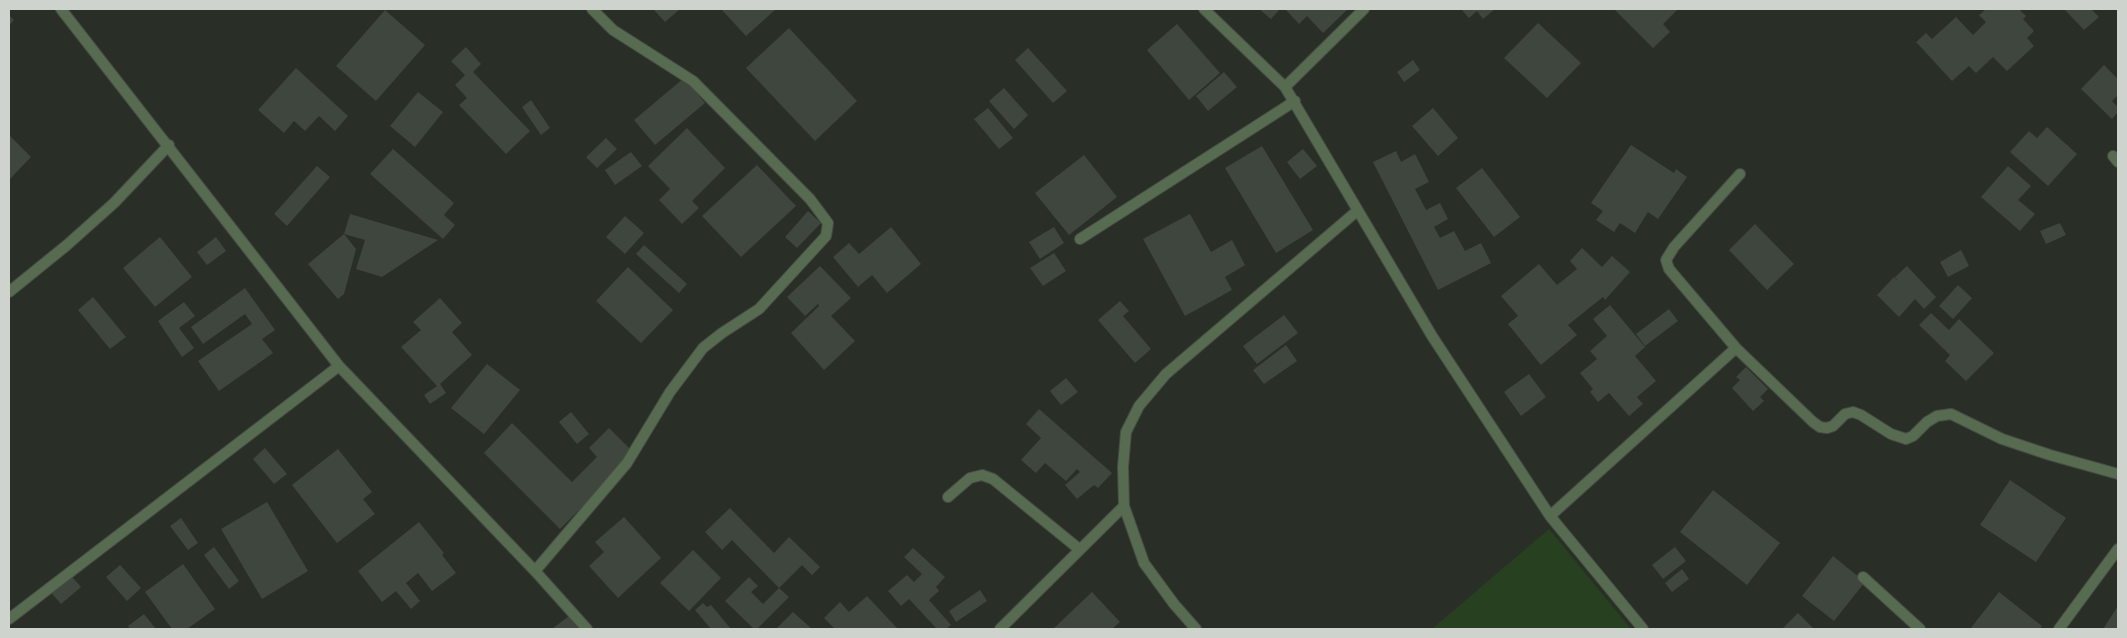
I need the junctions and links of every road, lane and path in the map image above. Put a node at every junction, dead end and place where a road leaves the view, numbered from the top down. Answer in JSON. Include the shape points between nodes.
{"nodes":[{"id":1,"x":61,"y":9,"type":"edge"},
{"id":2,"x":592,"y":9,"type":"edge"},
{"id":3,"x":1204,"y":9,"type":"edge"},
{"id":4,"x":1364,"y":9,"type":"edge"},
{"id":5,"x":1285,"y":88,"type":"junction"},
{"id":6,"x":1294,"y":101,"type":"junction"},
{"id":7,"x":169,"y":145,"type":"junction"},
{"id":8,"x":1740,"y":174,"type":"dead end"},
{"id":9,"x":1357,"y":211,"type":"junction"},
{"id":10,"x":1080,"y":239,"type":"dead end"},
{"id":11,"x":9,"y":292,"type":"edge"},
{"id":12,"x":1736,"y":348,"type":"junction"},
{"id":13,"x":339,"y":366,"type":"junction"},
{"id":14,"x":2118,"y":474,"type":"edge"},
{"id":15,"x":948,"y":496,"type":"dead end"},
{"id":16,"x":1124,"y":506,"type":"junction"},
{"id":17,"x":1550,"y":516,"type":"junction"},
{"id":18,"x":1079,"y":549,"type":"junction"},
{"id":19,"x":2118,"y":549,"type":"edge"},
{"id":20,"x":535,"y":571,"type":"junction"},
{"id":21,"x":1863,"y":577,"type":"dead end"},
{"id":22,"x":9,"y":619,"type":"edge"},
{"id":23,"x":587,"y":629,"type":"edge"},
{"id":24,"x":1000,"y":629,"type":"edge"},
{"id":25,"x":1196,"y":629,"type":"edge"},
{"id":26,"x":1643,"y":629,"type":"edge"},
{"id":27,"x":1920,"y":629,"type":"edge"},
{"id":28,"x":2059,"y":629,"type":"edge"}],
"edges":[{"from":1,"to":7,"type":"street"},
{"from":2,"to":20,"type":"street","via":[[613,30],[693,81],[810,199],[828,223],[826,236],[759,310],[703,348],[670,392],[627,463]]},
{"from":3,"to":5,"type":"street"},
{"from":4,"to":5,"type":"street"},
{"from":5,"to":6,"type":"street"},
{"from":6,"to":9,"type":"street"},
{"from":6,"to":10,"type":"street"},
{"from":7,"to":11,"type":"street","via":[[114,203]]},
{"from":7,"to":13,"type":"street"},
{"from":8,"to":12,"type":"street","via":[[1666,260],[1669,269]]},
{"from":9,"to":16,"type":"street","via":[[1166,374],[1139,406],[1126,432]]},
{"from":9,"to":17,"type":"street","via":[[1432,336]]},
{"from":12,"to":14,"type":"street","via":[[1820,426],[1833,426],[1845,414],[1853,412],[1906,439],[1937,416],[1951,414],[2002,439]]},
{"from":12,"to":17,"type":"street"},
{"from":13,"to":20,"type":"street"},
{"from":13,"to":22,"type":"street"},
{"from":15,"to":18,"type":"street","via":[[970,478],[982,475],[993,479]]},
{"from":16,"to":18,"type":"street"},
{"from":16,"to":25,"type":"street","via":[[1144,563]]},
{"from":17,"to":26,"type":"street"},
{"from":18,"to":24,"type":"street"},
{"from":19,"to":28,"type":"street"},
{"from":20,"to":23,"type":"street"},
{"from":21,"to":27,"type":"street"}]}
